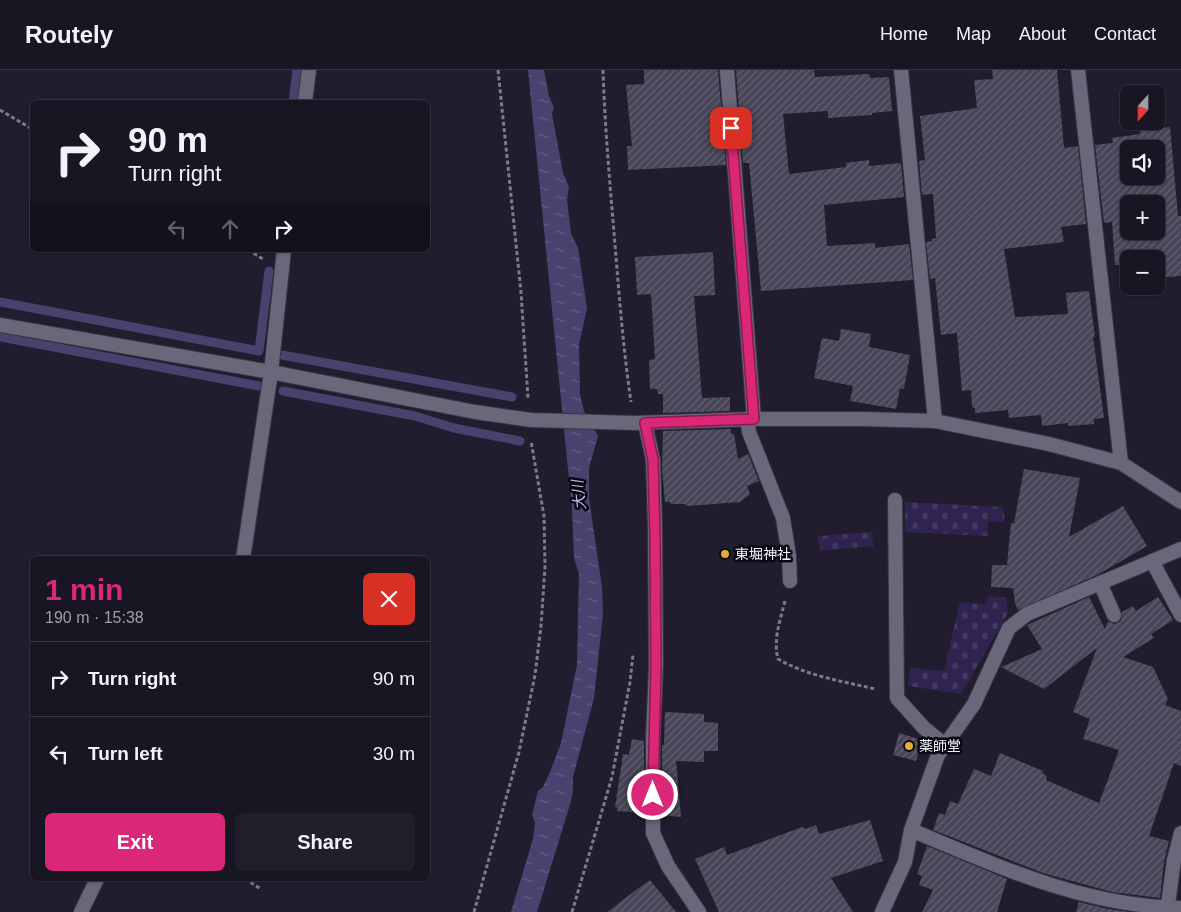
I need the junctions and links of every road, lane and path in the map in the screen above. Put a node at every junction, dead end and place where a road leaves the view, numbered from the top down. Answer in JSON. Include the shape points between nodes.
{"nodes":[{"id":1,"x":309,"y":70,"type":"edge"},
{"id":2,"x":498,"y":70,"type":"edge"},
{"id":3,"x":603,"y":70,"type":"edge"},
{"id":4,"x":727,"y":70,"type":"edge"},
{"id":5,"x":901,"y":70,"type":"edge"},
{"id":6,"x":1078,"y":70,"type":"edge"},
{"id":7,"x":305,"y":100,"type":"edge"},
{"id":8,"x":0,"y":110,"type":"edge"},
{"id":9,"x":30,"y":127,"type":"edge"},
{"id":10,"x":284,"y":252,"type":"edge"},
{"id":11,"x":0,"y":325,"type":"edge"},
{"id":12,"x":271,"y":372,"type":"junction"},
{"id":13,"x":750,"y":419,"type":"junction"},
{"id":14,"x":529,"y":420,"type":"junction"},
{"id":15,"x":935,"y":421,"type":"junction"},
{"id":16,"x":636,"y":423,"type":"junction"},
{"id":17,"x":1121,"y":463,"type":"junction"},
{"id":18,"x":896,"y":500,"type":"dead end"},
{"id":19,"x":1181,"y":502,"type":"edge"},
{"id":20,"x":1181,"y":549,"type":"edge"},
{"id":21,"x":243,"y":556,"type":"edge"},
{"id":22,"x":1152,"y":561,"type":"junction"},
{"id":23,"x":790,"y":581,"type":"joint"},
{"id":24,"x":1100,"y":583,"type":"junction"},
{"id":25,"x":1114,"y":615,"type":"dead end"},
{"id":26,"x":1181,"y":615,"type":"edge"},
{"id":27,"x":633,"y":651,"type":"dead end"},
{"id":28,"x":897,"y":694,"type":"junction"},
{"id":29,"x":945,"y":745,"type":"junction"},
{"id":30,"x":911,"y":830,"type":"junction"},
{"id":31,"x":1181,"y":832,"type":"edge"},
{"id":32,"x":96,"y":881,"type":"edge"},
{"id":33,"x":247,"y":881,"type":"edge"},
{"id":34,"x":261,"y":889,"type":"dead end"},
{"id":35,"x":1172,"y":909,"type":"edge"},
{"id":36,"x":81,"y":912,"type":"edge"},
{"id":37,"x":474,"y":912,"type":"edge"},
{"id":38,"x":572,"y":912,"type":"edge"},
{"id":39,"x":699,"y":912,"type":"edge"},
{"id":40,"x":882,"y":912,"type":"edge"}],
"edges":[{"from":1,"to":7,"type":"street"},
{"from":2,"to":14,"type":"path","via":[[521,292]]},
{"from":3,"to":16,"type":"path","via":[[604,118],[626,368]]},
{"from":4,"to":13,"type":"street"},
{"from":5,"to":15,"type":"street"},
{"from":6,"to":17,"type":"street"},
{"from":8,"to":9,"type":"path"},
{"from":10,"to":12,"type":"street"},
{"from":11,"to":12,"type":"street"},
{"from":12,"to":14,"type":"street"},
{"from":12,"to":21,"type":"street"},
{"from":13,"to":15,"type":"street"},
{"from":13,"to":16,"type":"street"},
{"from":13,"to":23,"type":"street","via":[[749,432],[783,518]]},
{"from":14,"to":16,"type":"street"},
{"from":14,"to":37,"type":"path","via":[[544,516],[541,626],[535,675],[519,752]]},
{"from":15,"to":17,"type":"street","via":[[1049,444]]},
{"from":16,"to":39,"type":"street","via":[[653,460],[656,665],[653,833],[668,866]]},
{"from":17,"to":19,"type":"street"},
{"from":18,"to":28,"type":"street"},
{"from":20,"to":22,"type":"street"},
{"from":22,"to":24,"type":"street"},
{"from":22,"to":26,"type":"street"},
{"from":23,"to":28,"type":"path","via":[[776,639],[778,659],[808,673]]},
{"from":24,"to":25,"type":"street"},
{"from":24,"to":29,"type":"street","via":[[1027,614],[1009,628],[974,704]]},
{"from":27,"to":38,"type":"path","via":[[612,777]]},
{"from":28,"to":29,"type":"street","via":[[924,728]]},
{"from":29,"to":30,"type":"street","via":[[938,755]]},
{"from":30,"to":35,"type":"street","via":[[1059,888]]},
{"from":30,"to":40,"type":"street","via":[[905,862]]},
{"from":31,"to":35,"type":"street","via":[[1174,860]]},
{"from":32,"to":36,"type":"street"},
{"from":33,"to":34,"type":"path"}]}
